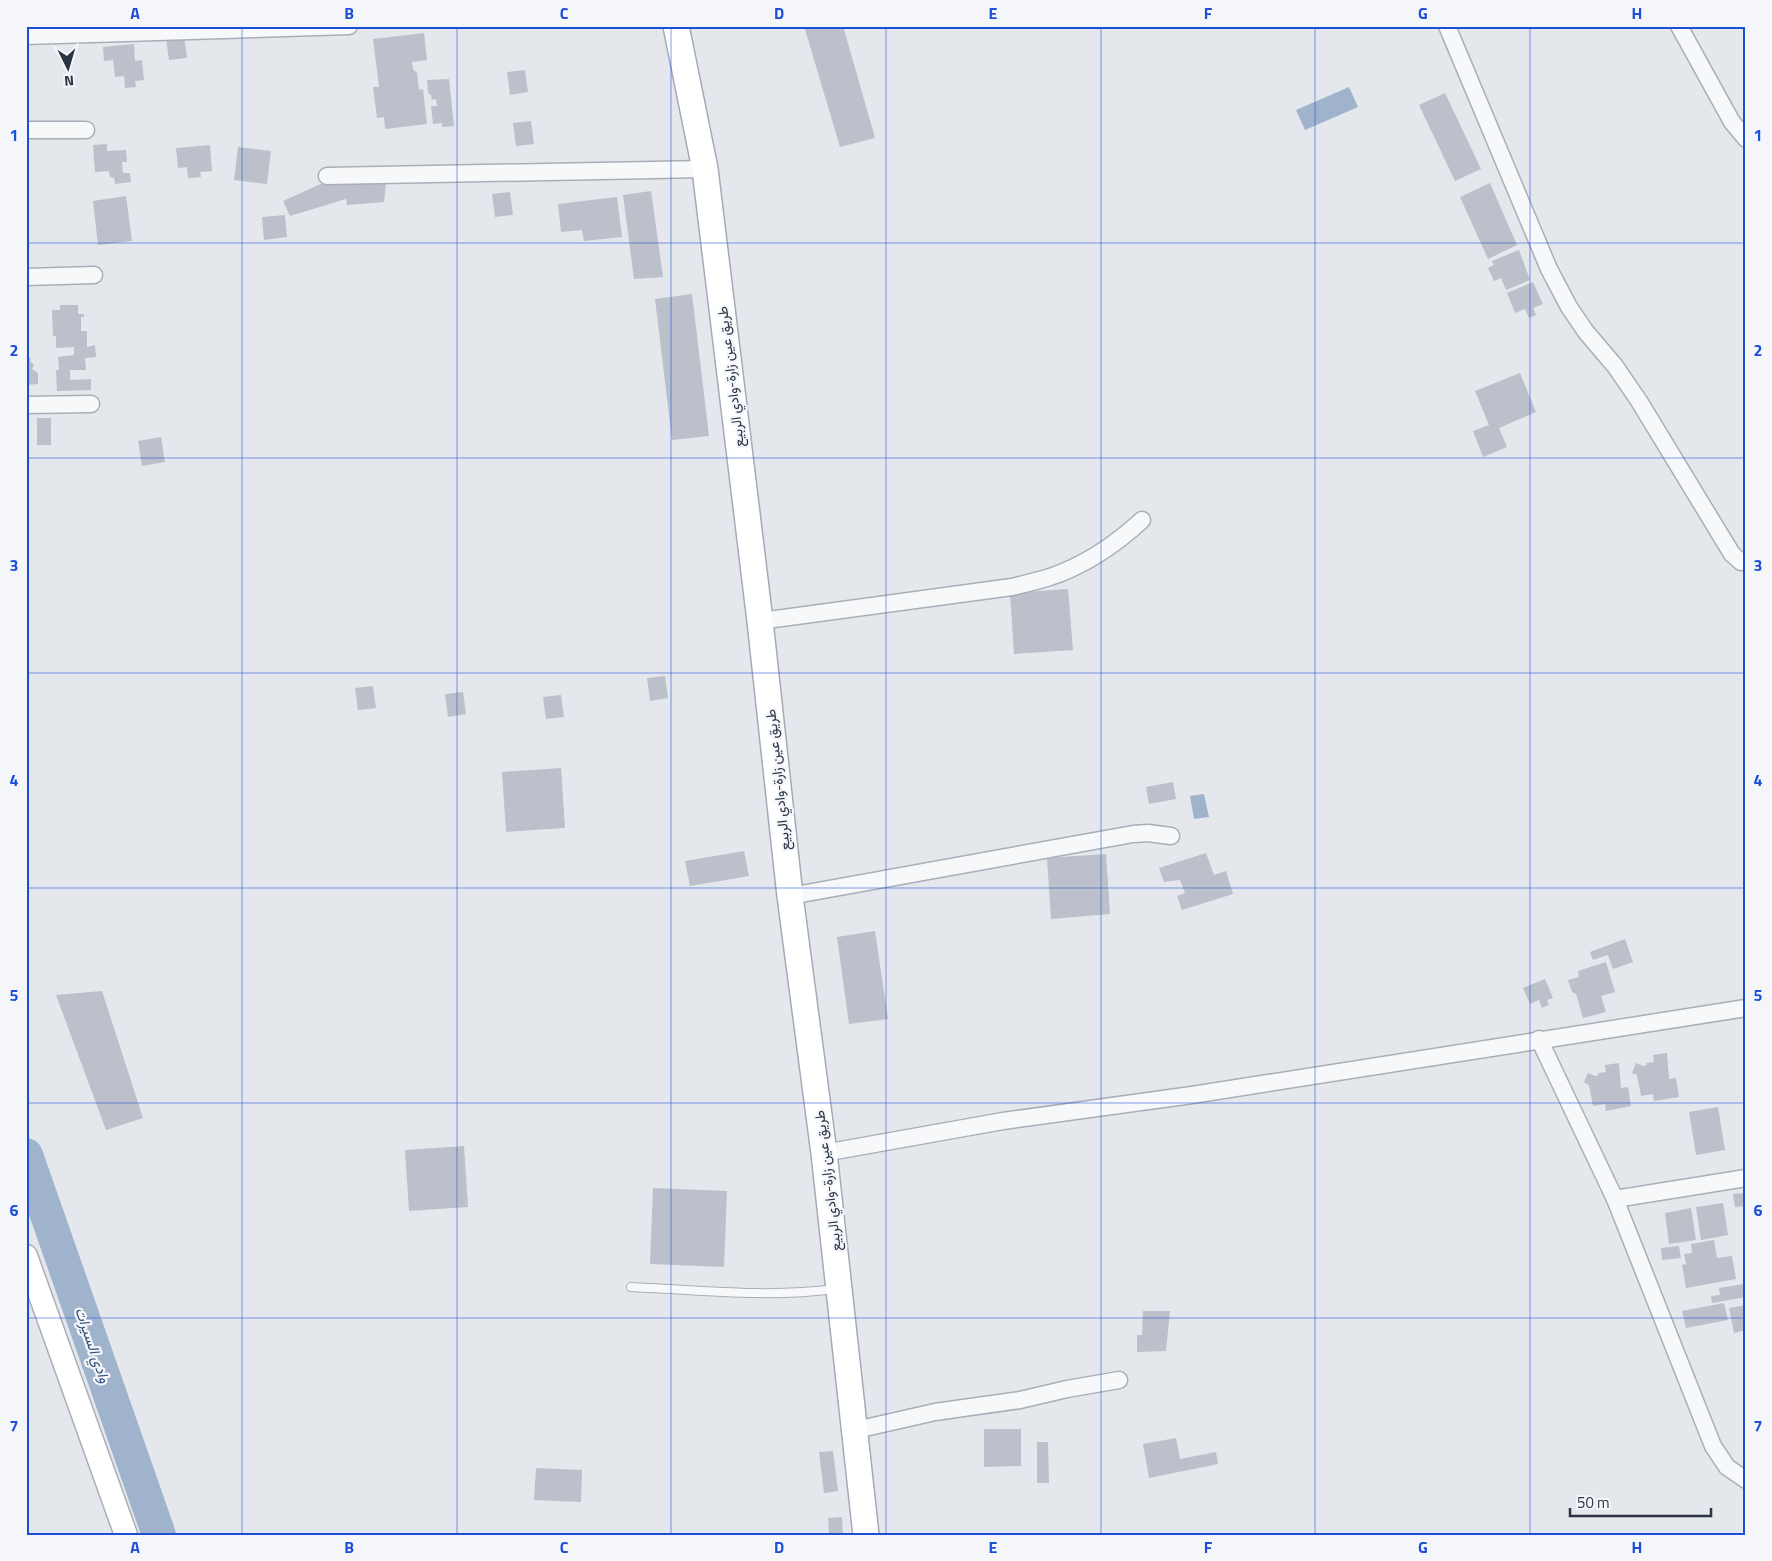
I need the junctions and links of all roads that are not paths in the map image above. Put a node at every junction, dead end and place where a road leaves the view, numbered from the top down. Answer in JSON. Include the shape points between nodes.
{"nodes":[{"id":1,"x":349,"y":26,"type":"edge"},
{"id":2,"x":676,"y":26,"type":"edge"},
{"id":3,"x":1447,"y":26,"type":"edge"},
{"id":4,"x":1679,"y":26,"type":"edge"},
{"id":5,"x":26,"y":36,"type":"edge"},
{"id":6,"x":26,"y":130,"type":"edge"},
{"id":7,"x":86,"y":130,"type":"dead end"},
{"id":8,"x":1746,"y":139,"type":"edge"},
{"id":9,"x":705,"y":169,"type":"junction"},
{"id":10,"x":327,"y":176,"type":"dead end"},
{"id":11,"x":94,"y":275,"type":"dead end"},
{"id":12,"x":26,"y":277,"type":"edge"},
{"id":13,"x":91,"y":404,"type":"dead end"},
{"id":14,"x":26,"y":405,"type":"edge"},
{"id":15,"x":1142,"y":520,"type":"dead end"},
{"id":16,"x":1746,"y":560,"type":"edge"},
{"id":17,"x":760,"y":621,"type":"junction"},
{"id":18,"x":1171,"y":836,"type":"dead end"},
{"id":19,"x":790,"y":896,"type":"junction"},
{"id":20,"x":1746,"y":1008,"type":"edge"},
{"id":21,"x":1539,"y":1040,"type":"junction"},
{"id":22,"x":824,"y":1153,"type":"junction"},
{"id":23,"x":1746,"y":1178,"type":"edge"},
{"id":24,"x":1615,"y":1199,"type":"junction"},
{"id":25,"x":26,"y":1256,"type":"edge"},
{"id":26,"x":631,"y":1286,"type":"dead end"},
{"id":27,"x":839,"y":1288,"type":"junction"},
{"id":28,"x":1119,"y":1380,"type":"dead end"},
{"id":29,"x":856,"y":1430,"type":"junction"},
{"id":30,"x":1746,"y":1480,"type":"edge"},
{"id":31,"x":126,"y":1535,"type":"edge"},
{"id":32,"x":866,"y":1535,"type":"edge"}],
"edges":[{"from":1,"to":5,"type":"street"},
{"from":2,"to":9,"type":"main road","name":"طريق عين زارة-وادي الربيع"},
{"from":3,"to":16,"type":"street","via":[[1549,269],[1569,307],[1616,366],[1682,468],[1732,554],[1741,562]]},
{"from":4,"to":8,"type":"street","via":[[1732,122]]},
{"from":6,"to":7,"type":"street"},
{"from":9,"to":10,"type":"street"},
{"from":9,"to":17,"type":"main road","name":"طريق عين زارة-وادي الربيع"},
{"from":11,"to":12,"type":"street"},
{"from":13,"to":14,"type":"street"},
{"from":15,"to":17,"type":"street","via":[[1123,538],[1051,577],[1012,587]]},
{"from":17,"to":19,"type":"main road","name":"طريق عين زارة-وادي الربيع"},
{"from":18,"to":19,"type":"street","via":[[1133,834]]},
{"from":19,"to":22,"type":"main road","name":"طريق عين زارة-وادي الربيع"},
{"from":20,"to":21,"type":"street"},
{"from":21,"to":22,"type":"street","via":[[1192,1095],[1003,1121]]},
{"from":21,"to":24,"type":"street"},
{"from":22,"to":27,"type":"main road","name":"طريق عين زارة-وادي الربيع"},
{"from":23,"to":24,"type":"street"},
{"from":24,"to":30,"type":"street","via":[[1714,1446],[1727,1467]]},
{"from":25,"to":31,"type":"main road"},
{"from":26,"to":27,"type":"lane","via":[[762,1294]]},
{"from":27,"to":29,"type":"main road","name":"طريق عين زارة-وادي الربيع"},
{"from":28,"to":29,"type":"street","via":[[1020,1400],[935,1412]]},
{"from":29,"to":32,"type":"main road","name":"طريق عين زارة-وادي الربيع"}]}
